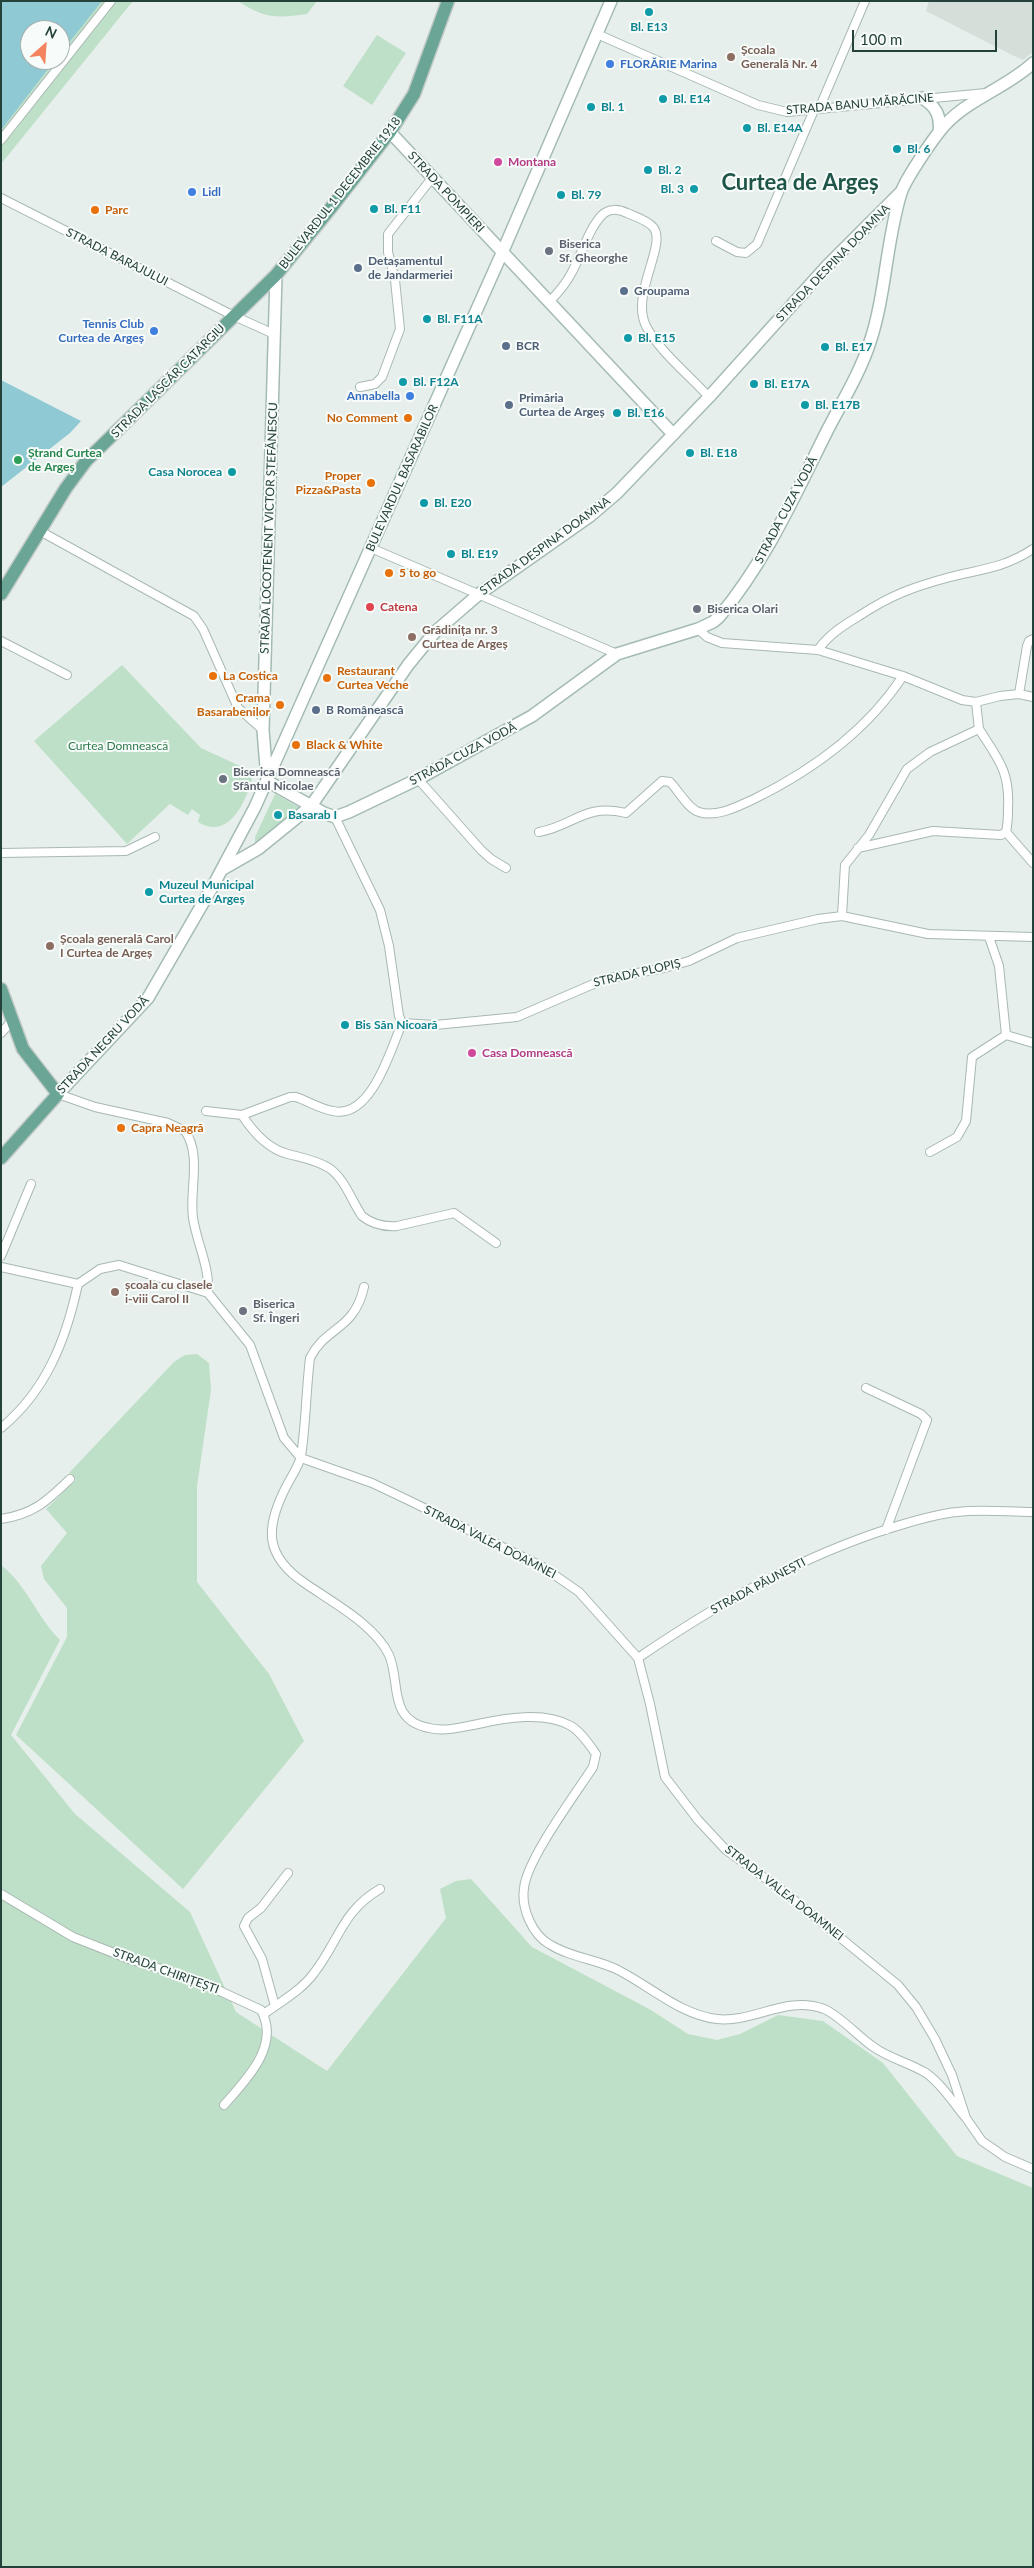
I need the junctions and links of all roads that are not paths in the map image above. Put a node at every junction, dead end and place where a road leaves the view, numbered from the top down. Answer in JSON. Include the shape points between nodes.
{"nodes":[{"id":1,"x":111,"y":1,"type":"edge"},
{"id":2,"x":448,"y":1,"type":"edge"},
{"id":3,"x":611,"y":1,"type":"edge"},
{"id":4,"x":865,"y":1,"type":"edge"},
{"id":5,"x":597,"y":34,"type":"junction"},
{"id":6,"x":1033,"y":63,"type":"edge"},
{"id":7,"x":990,"y":92,"type":"junction"},
{"id":8,"x":922,"y":98,"type":"junction"},
{"id":9,"x":816,"y":110,"type":"junction"},
{"id":10,"x":390,"y":132,"type":"junction"},
{"id":11,"x":939,"y":132,"type":"junction"},
{"id":12,"x":1,"y":140,"type":"edge"},
{"id":13,"x":432,"y":178,"type":"junction"},
{"id":14,"x":901,"y":192,"type":"junction"},
{"id":15,"x":1,"y":198,"type":"edge"},
{"id":16,"x":716,"y":241,"type":"dead end"},
{"id":17,"x":502,"y":253,"type":"junction"},
{"id":18,"x":276,"y":275,"type":"junction"},
{"id":19,"x":549,"y":302,"type":"junction"},
{"id":20,"x":234,"y":316,"type":"junction"},
{"id":21,"x":274,"y":334,"type":"junction"},
{"id":22,"x":360,"y":386,"type":"dead end"},
{"id":23,"x":709,"y":397,"type":"junction"},
{"id":24,"x":673,"y":434,"type":"junction"},
{"id":25,"x":40,"y":531,"type":"junction"},
{"id":26,"x":371,"y":548,"type":"junction"},
{"id":27,"x":1033,"y":549,"type":"edge"},
{"id":28,"x":1,"y":594,"type":"edge"},
{"id":29,"x":479,"y":594,"type":"junction"},
{"id":30,"x":698,"y":629,"type":"junction"},
{"id":31,"x":1033,"y":639,"type":"edge"},
{"id":32,"x":1,"y":641,"type":"edge"},
{"id":33,"x":818,"y":650,"type":"junction"},
{"id":34,"x":617,"y":654,"type":"junction"},
{"id":35,"x":68,"y":675,"type":"dead end"},
{"id":36,"x":903,"y":676,"type":"junction"},
{"id":37,"x":1020,"y":694,"type":"junction"},
{"id":38,"x":1033,"y":697,"type":"edge"},
{"id":39,"x":976,"y":702,"type":"junction"},
{"id":40,"x":978,"y":729,"type":"junction"},
{"id":41,"x":263,"y":730,"type":"junction"},
{"id":42,"x":418,"y":779,"type":"junction"},
{"id":43,"x":267,"y":781,"type":"junction"},
{"id":44,"x":311,"y":806,"type":"junction"},
{"id":45,"x":335,"y":817,"type":"junction"},
{"id":46,"x":539,"y":832,"type":"dead end"},
{"id":47,"x":1006,"y":832,"type":"junction"},
{"id":48,"x":155,"y":837,"type":"dead end"},
{"id":49,"x":858,"y":848,"type":"junction"},
{"id":50,"x":1,"y":852,"type":"edge"},
{"id":51,"x":1033,"y":863,"type":"edge"},
{"id":52,"x":506,"y":868,"type":"dead end"},
{"id":53,"x":222,"y":870,"type":"junction"},
{"id":54,"x":842,"y":916,"type":"junction"},
{"id":55,"x":990,"y":937,"type":"junction"},
{"id":56,"x":1033,"y":937,"type":"edge"},
{"id":57,"x":1,"y":989,"type":"edge"},
{"id":58,"x":12,"y":1021,"type":"junction"},
{"id":59,"x":402,"y":1023,"type":"junction"},
{"id":60,"x":1,"y":1033,"type":"edge"},
{"id":61,"x":1006,"y":1035,"type":"junction"},
{"id":62,"x":1033,"y":1044,"type":"edge"},
{"id":63,"x":58,"y":1094,"type":"junction"},
{"id":64,"x":206,"y":1111,"type":"dead end"},
{"id":65,"x":242,"y":1114,"type":"junction"},
{"id":66,"x":930,"y":1152,"type":"dead end"},
{"id":67,"x":1,"y":1158,"type":"edge"},
{"id":68,"x":32,"y":1184,"type":"dead end"},
{"id":69,"x":496,"y":1243,"type":"dead end"},
{"id":70,"x":1,"y":1256,"type":"edge"},
{"id":71,"x":1,"y":1268,"type":"edge"},
{"id":72,"x":78,"y":1284,"type":"junction"},
{"id":73,"x":364,"y":1287,"type":"dead end"},
{"id":74,"x":208,"y":1293,"type":"junction"},
{"id":75,"x":866,"y":1388,"type":"dead end"},
{"id":76,"x":1,"y":1428,"type":"edge"},
{"id":77,"x":300,"y":1458,"type":"junction"},
{"id":78,"x":70,"y":1479,"type":"dead end"},
{"id":79,"x":1033,"y":1512,"type":"edge"},
{"id":80,"x":1,"y":1519,"type":"edge"},
{"id":81,"x":886,"y":1530,"type":"junction"},
{"id":82,"x":638,"y":1658,"type":"junction"},
{"id":83,"x":288,"y":1873,"type":"dead end"},
{"id":84,"x":380,"y":1889,"type":"dead end"},
{"id":85,"x":1,"y":1894,"type":"edge"},
{"id":86,"x":275,"y":2006,"type":"junction"},
{"id":87,"x":264,"y":2014,"type":"junction"},
{"id":88,"x":224,"y":2105,"type":"dead end"},
{"id":89,"x":966,"y":2118,"type":"junction"},
{"id":90,"x":1033,"y":2169,"type":"edge"}],
"edges":[{"from":1,"to":12,"type":"street"},
{"from":2,"to":10,"type":"main road","name":"BULEVARDUL 1 DECEMBRIE 1918","via":[[414,94]]},
{"from":3,"to":5,"type":"street","name":"BULEVARDUL BASARABILOR"},
{"from":4,"to":9,"type":"street"},
{"from":5,"to":9,"type":"street","name":"STRADA BANU MĂRĂCINE","via":[[758,105],[787,112]]},
{"from":5,"to":17,"type":"street","name":"BULEVARDUL BASARABILOR"},
{"from":6,"to":7,"type":"street","name":"STRADA CUZA VODĂ"},
{"from":7,"to":8,"type":"street","name":"STRADA BANU MĂRĂCINE"},
{"from":7,"to":11,"type":"street","name":"STRADA CUZA VODĂ","via":[[958,112]]},
{"from":8,"to":9,"type":"street","name":"STRADA BANU MĂRĂCINE"},
{"from":8,"to":11,"type":"street","via":[[935,108],[939,116]]},
{"from":9,"to":16,"type":"street","via":[[757,244],[746,253]]},
{"from":10,"to":13,"type":"street","name":"STRADA POMPIERI"},
{"from":10,"to":18,"type":"main road","name":"BULEVARDUL 1 DECEMBRIE 1918"},
{"from":11,"to":14,"type":"street","name":"STRADA CUZA VODĂ"},
{"from":13,"to":17,"type":"street","name":"STRADA POMPIERI"},
{"from":13,"to":22,"type":"street","via":[[388,234],[400,329],[382,377],[375,384]]},
{"from":14,"to":23,"type":"street","name":"STRADA DESPINA DOAMNA","via":[[827,266]]},
{"from":14,"to":30,"type":"street","name":"STRADA CUZA VODĂ","via":[[875,326],[865,356],[768,548],[719,617]]},
{"from":15,"to":20,"type":"street","name":"STRADA BARAJULUI"},
{"from":17,"to":19,"type":"street","name":"STRADA POMPIERI"},
{"from":17,"to":26,"type":"street","name":"BULEVARDUL BASARABILOR"},
{"from":18,"to":20,"type":"main road","name":"BULEVARDUL 1 DECEMBRIE 1918"},
{"from":18,"to":21,"type":"street","name":"STRADA LOCOTENENT VICTOR ȘTEFĂNESCU"},
{"from":19,"to":23,"type":"street","via":[[572,272],[604,213],[624,211],[647,221],[655,228],[658,241],[644,285],[641,311],[654,338]]},
{"from":19,"to":24,"type":"street","name":"STRADA POMPIERI"},
{"from":20,"to":21,"type":"street","name":"STRADA BARAJULUI"},
{"from":20,"to":25,"type":"main road","name":"STRADA LASCĂR CATARGIU","via":[[86,461]]},
{"from":21,"to":41,"type":"street","name":"STRADA LOCOTENENT VICTOR ȘTEFĂNESCU"},
{"from":23,"to":24,"type":"street","name":"STRADA DESPINA DOAMNA"},
{"from":24,"to":29,"type":"street","name":"STRADA DESPINA DOAMNA","via":[[603,506]]},
{"from":25,"to":28,"type":"main road","name":"STRADA LASCĂR CATARGIU"},
{"from":25,"to":41,"type":"street","via":[[194,616],[203,628],[238,708]]},
{"from":26,"to":29,"type":"street"},
{"from":26,"to":43,"type":"street","name":"BULEVARDUL BASARABILOR"},
{"from":27,"to":33,"type":"street","via":[[994,568],[896,593],[838,630]]},
{"from":29,"to":34,"type":"street"},
{"from":29,"to":44,"type":"street","name":"STRADA DESPINA DOAMNA","via":[[445,622],[421,649]]},
{"from":30,"to":33,"type":"street","via":[[722,643]]},
{"from":30,"to":34,"type":"street","name":"STRADA CUZA VODĂ"},
{"from":31,"to":37,"type":"street","via":[[1027,646]]},
{"from":32,"to":35,"type":"street"},
{"from":33,"to":36,"type":"street"},
{"from":34,"to":42,"type":"street","name":"STRADA CUZA VODĂ","via":[[539,712]]},
{"from":36,"to":39,"type":"street","via":[[962,700]]},
{"from":36,"to":46,"type":"street","via":[[878,709],[821,760],[798,776],[749,801],[720,812],[699,812],[670,782],[662,781],[626,813],[614,810],[590,812],[554,829]]},
{"from":37,"to":38,"type":"street"},
{"from":37,"to":39,"type":"street"},
{"from":39,"to":40,"type":"street"},
{"from":40,"to":47,"type":"street","via":[[1007,777]]},
{"from":40,"to":49,"type":"street","via":[[913,763]]},
{"from":41,"to":43,"type":"street","name":"STRADA LOCOTENENT VICTOR ȘTEFĂNESCU"},
{"from":42,"to":45,"type":"street","name":"STRADA CUZA VODĂ"},
{"from":42,"to":52,"type":"street","via":[[481,850]]},
{"from":43,"to":44,"type":"street"},
{"from":43,"to":53,"type":"street","name":"BULEVARDUL BASARABILOR"},
{"from":44,"to":45,"type":"street"},
{"from":44,"to":53,"type":"street","name":"STRADA DESPINA DOAMNA","via":[[258,849]]},
{"from":45,"to":59,"type":"street","via":[[380,910],[390,946]]},
{"from":47,"to":49,"type":"street","via":[[1001,835],[933,831]]},
{"from":47,"to":51,"type":"street"},
{"from":48,"to":50,"type":"street","via":[[126,851]]},
{"from":49,"to":54,"type":"street","via":[[845,865]]},
{"from":53,"to":63,"type":"street","name":"STRADA NEGRU VODĂ","via":[[148,998]]},
{"from":54,"to":55,"type":"street","name":"STRADA PLOPIȘ","via":[[906,932]]},
{"from":54,"to":59,"type":"street","name":"STRADA PLOPIȘ","via":[[737,938],[689,961],[604,979],[517,1017],[435,1025]]},
{"from":55,"to":56,"type":"street","name":"STRADA PLOPIȘ"},
{"from":55,"to":61,"type":"street","via":[[999,966]]},
{"from":57,"to":58,"type":"main road"},
{"from":58,"to":60,"type":"street"},
{"from":58,"to":63,"type":"main road","via":[[24,1049]]},
{"from":59,"to":65,"type":"street","via":[[370,1094],[353,1108],[332,1111],[290,1096]]},
{"from":61,"to":62,"type":"street"},
{"from":61,"to":66,"type":"street","via":[[972,1057],[966,1121],[957,1137]]},
{"from":63,"to":67,"type":"main road","name":"STRADA NEGRU VODĂ"},
{"from":63,"to":74,"type":"street","via":[[95,1107],[168,1123],[185,1131],[193,1162],[193,1218],[207,1269]]},
{"from":64,"to":65,"type":"street"},
{"from":65,"to":69,"type":"street","via":[[248,1125],[269,1145],[286,1154],[315,1161],[335,1173],[362,1216],[368,1220],[397,1226],[454,1213]]},
{"from":68,"to":70,"type":"street"},
{"from":71,"to":72,"type":"street"},
{"from":72,"to":74,"type":"street","via":[[100,1269],[119,1265]]},
{"from":72,"to":76,"type":"street","via":[[61,1345],[51,1367],[33,1396]]},
{"from":73,"to":77,"type":"street","name":"STRADA VALEA DOAMNEI","via":[[354,1314],[317,1347],[310,1358]]},
{"from":74,"to":77,"type":"street","via":[[250,1345],[281,1431],[291,1450]]},
{"from":75,"to":81,"type":"street","via":[[921,1414],[927,1420]]},
{"from":77,"to":82,"type":"street","name":"STRADA VALEA DOAMNEI","via":[[379,1487],[563,1578],[580,1592]]},
{"from":77,"to":89,"type":"street","name":"STRADA VALEA DOAMNEI","via":[[272,1520],[275,1551],[300,1580],[353,1616],[377,1638],[389,1655],[396,1695],[405,1714],[427,1728],[439,1730],[504,1719],[555,1720],[571,1726],[588,1741],[596,1754],[593,1768],[543,1845],[524,1888],[524,1902],[536,1932],[549,1944],[606,1964],[634,1978],[692,2014],[741,2019],[792,2005],[826,2010],[875,2048],[925,2072]]},
{"from":78,"to":80,"type":"street","via":[[40,1507]]},
{"from":79,"to":81,"type":"street","name":"STRADA PĂUNEȘTI","via":[[955,1512]]},
{"from":81,"to":82,"type":"street","name":"STRADA PĂUNEȘTI","via":[[822,1552],[698,1618]]},
{"from":82,"to":89,"type":"street","name":"STRADA VALEA DOAMNEI","via":[[665,1777],[726,1850],[787,1894],[898,1985],[935,2039],[952,2075]]},
{"from":83,"to":86,"type":"street","via":[[244,1926],[262,1959]]},
{"from":84,"to":86,"type":"street","via":[[369,1895],[344,1921],[313,1975]]},
{"from":85,"to":87,"type":"street","name":"STRADA CHIRIȚEȘTI","via":[[73,1937],[196,1980],[257,2007]]},
{"from":86,"to":87,"type":"street"},
{"from":87,"to":88,"type":"street","via":[[266,2026],[262,2055]]},
{"from":89,"to":90,"type":"street","name":"STRADA VALEA DOAMNEI","via":[[982,2141],[1005,2157]]}]}
